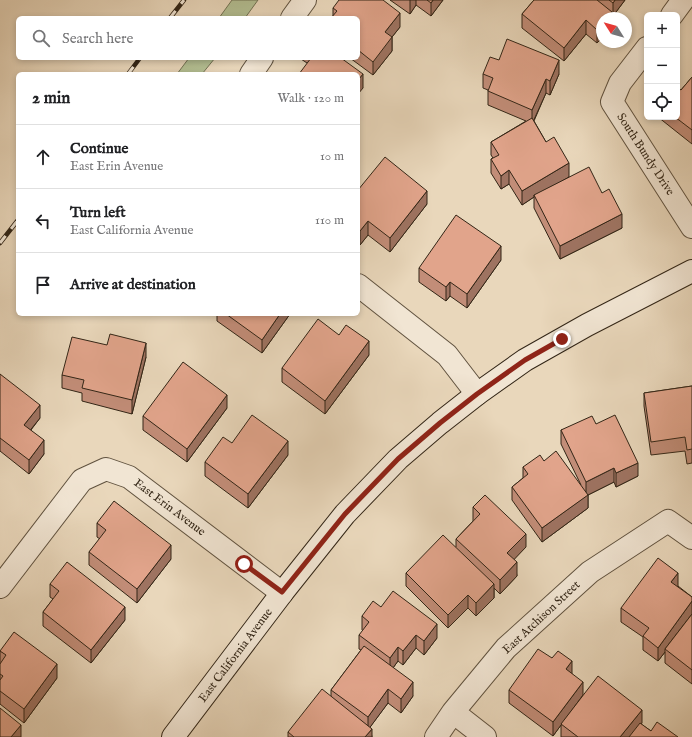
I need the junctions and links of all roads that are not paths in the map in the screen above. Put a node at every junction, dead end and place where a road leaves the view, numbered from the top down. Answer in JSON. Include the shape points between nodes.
{"nodes":[{"id":1,"x":305,"y":0,"type":"edge"},
{"id":2,"x":683,"y":0,"type":"edge"},
{"id":3,"x":674,"y":12,"type":"edge"},
{"id":4,"x":293,"y":16,"type":"edge"},
{"id":5,"x":644,"y":52,"type":"edge"},
{"id":6,"x":261,"y":60,"type":"edge"},
{"id":7,"x":252,"y":72,"type":"edge"},
{"id":8,"x":692,"y":227,"type":"edge"},
{"id":9,"x":692,"y":271,"type":"edge"},
{"id":10,"x":360,"y":287,"type":"edge"},
{"id":11,"x":477,"y":394,"type":"junction"},
{"id":12,"x":692,"y":538,"type":"edge"},
{"id":13,"x":0,"y":587,"type":"edge"},
{"id":14,"x":282,"y":592,"type":"junction"},
{"id":15,"x":453,"y":712,"type":"junction"},
{"id":16,"x":173,"y":737,"type":"edge"},
{"id":17,"x":436,"y":737,"type":"edge"},
{"id":18,"x":485,"y":737,"type":"edge"}],
"edges":[{"from":1,"to":4,"type":"street"},
{"from":2,"to":3,"type":"street"},
{"from":5,"to":8,"type":"street","name":"South Bundy Drive","via":[[620,83],[612,102]]},
{"from":6,"to":7,"type":"street"},
{"from":9,"to":11,"type":"street","name":"East California Avenue","via":[[538,352]]},
{"from":10,"to":11,"type":"street","via":[[447,355]]},
{"from":11,"to":14,"type":"street","name":"East California Avenue","via":[[398,459],[345,514]]},
{"from":12,"to":15,"type":"street","name":"East Atchison Street","via":[[668,521],[590,572],[506,648]]},
{"from":13,"to":14,"type":"street","name":"East Erin Avenue","via":[[82,480],[106,469],[129,477]]},
{"from":14,"to":16,"type":"street","name":"East California Avenue"},
{"from":15,"to":17,"type":"street","name":"East Atchison Street"},
{"from":15,"to":18,"type":"street"}]}
